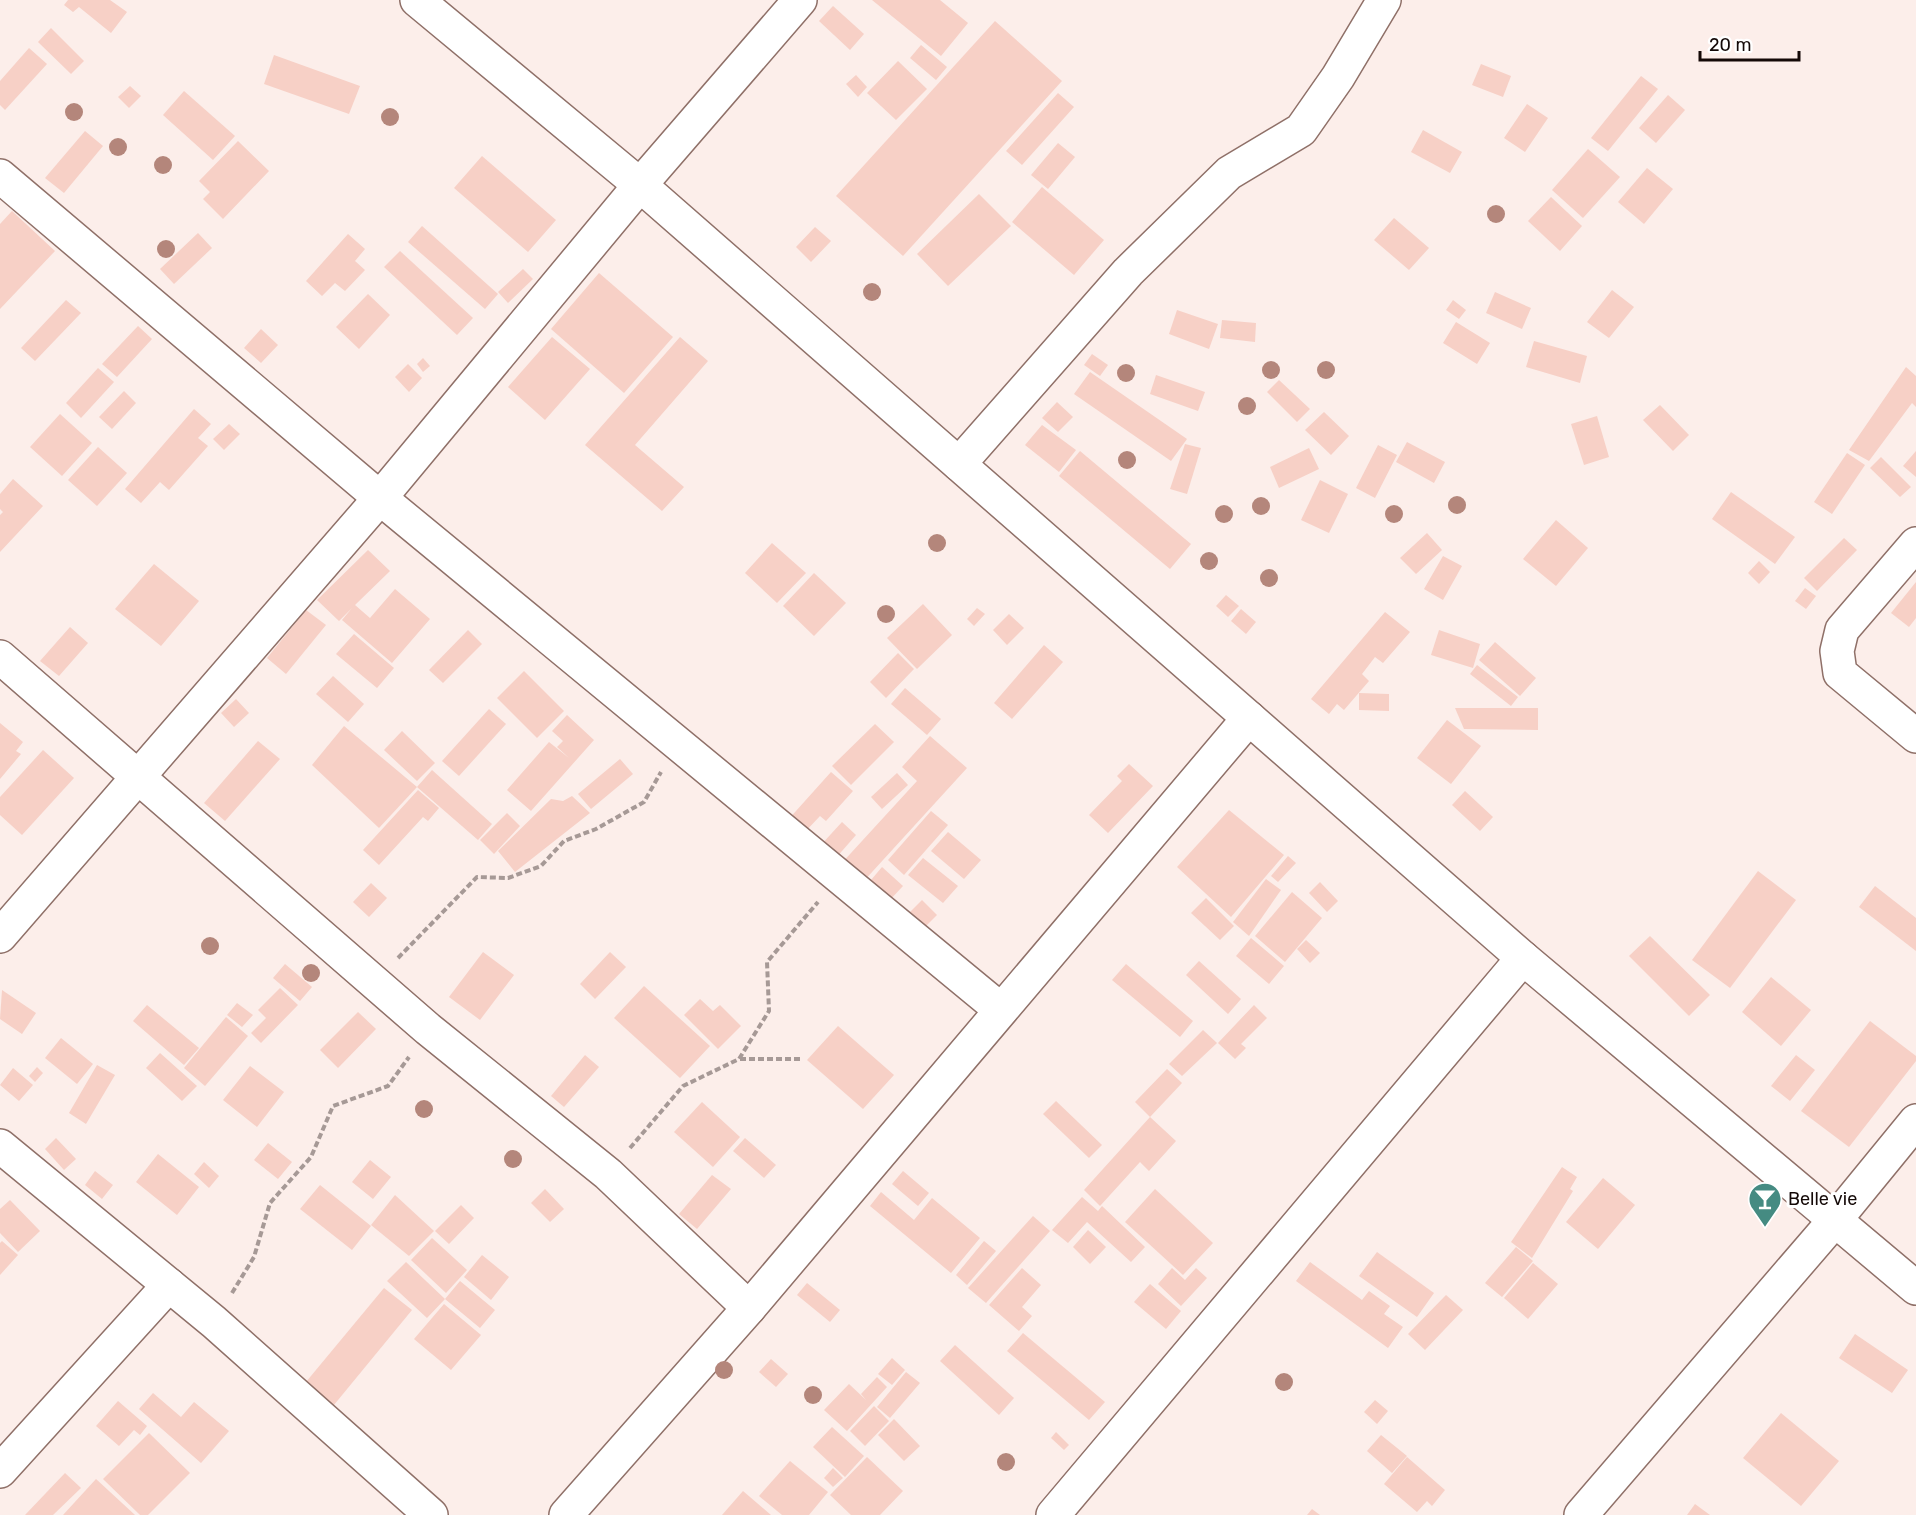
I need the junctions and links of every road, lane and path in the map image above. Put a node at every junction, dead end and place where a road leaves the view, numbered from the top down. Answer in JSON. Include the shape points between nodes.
{"nodes":[{"id":1,"x":417,"y":0,"type":"edge"},
{"id":2,"x":800,"y":0,"type":"edge"},
{"id":3,"x":1384,"y":0,"type":"edge"},
{"id":4,"x":0,"y":176,"type":"edge"},
{"id":5,"x":640,"y":185,"type":"junction"},
{"id":6,"x":960,"y":464,"type":"junction"},
{"id":7,"x":380,"y":498,"type":"junction"},
{"id":8,"x":1916,"y":544,"type":"edge"},
{"id":9,"x":0,"y":657,"type":"edge"},
{"id":10,"x":1249,"y":718,"type":"junction"},
{"id":11,"x":1916,"y":736,"type":"edge"},
{"id":12,"x":678,"y":743,"type":"junction"},
{"id":13,"x":139,"y":779,"type":"junction"},
{"id":14,"x":839,"y":876,"type":"junction"},
{"id":15,"x":0,"y":936,"type":"edge"},
{"id":16,"x":1523,"y":958,"type":"junction"},
{"id":17,"x":376,"y":981,"type":"junction"},
{"id":18,"x":1001,"y":1010,"type":"junction"},
{"id":19,"x":428,"y":1029,"type":"junction"},
{"id":20,"x":739,"y":1059,"type":"junction"},
{"id":21,"x":801,"y":1059,"type":"dead end"},
{"id":22,"x":1916,"y":1121,"type":"edge"},
{"id":23,"x":0,"y":1146,"type":"edge"},
{"id":24,"x":608,"y":1174,"type":"junction"},
{"id":25,"x":1835,"y":1220,"type":"junction"},
{"id":26,"x":169,"y":1285,"type":"junction"},
{"id":27,"x":1916,"y":1288,"type":"edge"},
{"id":28,"x":749,"y":1308,"type":"junction"},
{"id":29,"x":214,"y":1322,"type":"junction"},
{"id":30,"x":0,"y":1471,"type":"edge"},
{"id":31,"x":431,"y":1515,"type":"edge"},
{"id":32,"x":566,"y":1515,"type":"edge"},
{"id":33,"x":1053,"y":1515,"type":"edge"},
{"id":34,"x":1581,"y":1515,"type":"edge"}],
"edges":[{"from":1,"to":5,"type":"street"},
{"from":2,"to":5,"type":"street"},
{"from":3,"to":6,"type":"street","via":[[1302,130],[1229,173],[1128,272]]},
{"from":4,"to":7,"type":"street"},
{"from":5,"to":6,"type":"street"},
{"from":5,"to":7,"type":"street"},
{"from":6,"to":10,"type":"street"},
{"from":7,"to":12,"type":"street"},
{"from":7,"to":13,"type":"street"},
{"from":8,"to":11,"type":"street","via":[[1842,630],[1837,651],[1840,673]]},
{"from":9,"to":13,"type":"street"},
{"from":10,"to":16,"type":"street"},
{"from":10,"to":18,"type":"street"},
{"from":12,"to":14,"type":"street"},
{"from":12,"to":17,"type":"path","via":[[644,802],[596,829],[564,841],[541,866],[508,878],[477,877]]},
{"from":13,"to":15,"type":"street"},
{"from":13,"to":17,"type":"street"},
{"from":14,"to":18,"type":"street"},
{"from":14,"to":20,"type":"path","via":[[767,962],[769,1011]]},
{"from":16,"to":25,"type":"street"},
{"from":16,"to":33,"type":"street"},
{"from":17,"to":19,"type":"street"},
{"from":18,"to":28,"type":"street"},
{"from":19,"to":24,"type":"street"},
{"from":19,"to":29,"type":"path","via":[[388,1086],[333,1106],[311,1157],[270,1203],[254,1257]]},
{"from":20,"to":21,"type":"path"},
{"from":20,"to":24,"type":"path","via":[[683,1086]]},
{"from":22,"to":25,"type":"street"},
{"from":23,"to":26,"type":"street"},
{"from":24,"to":28,"type":"street"},
{"from":25,"to":27,"type":"street"},
{"from":25,"to":34,"type":"street"},
{"from":26,"to":29,"type":"street"},
{"from":26,"to":30,"type":"street"},
{"from":28,"to":32,"type":"street"},
{"from":29,"to":31,"type":"street"}]}
